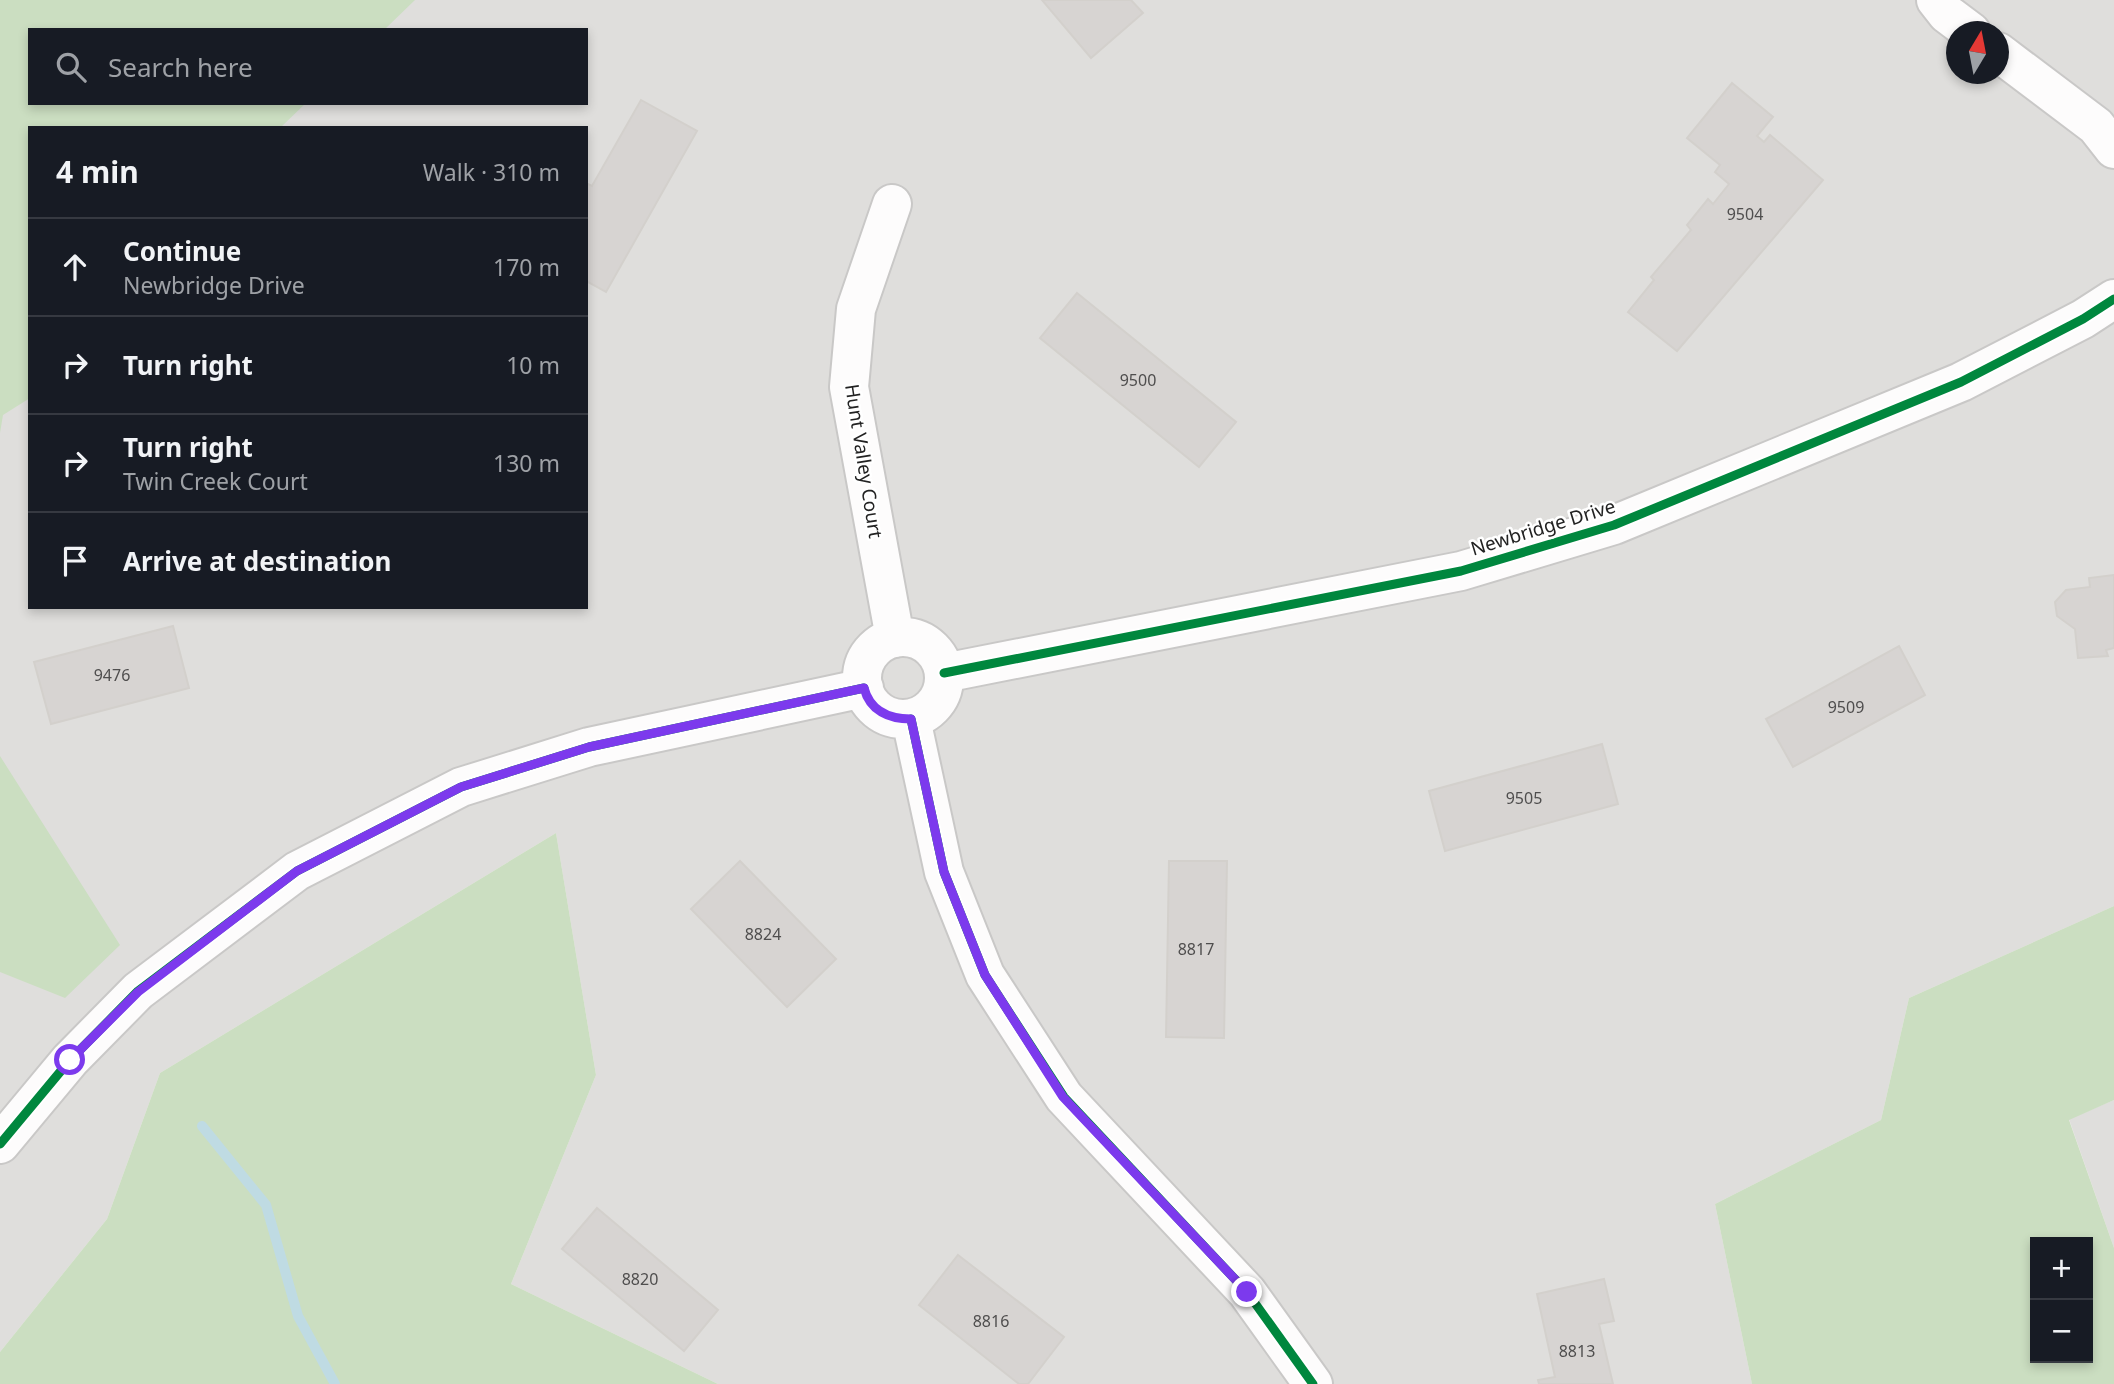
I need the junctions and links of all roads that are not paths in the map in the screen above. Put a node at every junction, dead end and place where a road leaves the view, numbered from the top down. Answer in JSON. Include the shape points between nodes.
{"nodes":[{"id":1,"x":1936,"y":0,"type":"edge"},
{"id":2,"x":1956,"y":21,"type":"edge"},
{"id":3,"x":2009,"y":60,"type":"edge"},
{"id":4,"x":2114,"y":149,"type":"edge"},
{"id":5,"x":892,"y":204,"type":"dead end"},
{"id":6,"x":2114,"y":299,"type":"edge"},
{"id":7,"x":895,"y":638,"type":"junction"},
{"id":8,"x":944,"y":673,"type":"junction"},
{"id":9,"x":864,"y":688,"type":"junction"},
{"id":10,"x":911,"y":719,"type":"junction"},
{"id":11,"x":0,"y":1144,"type":"edge"},
{"id":12,"x":1312,"y":1384,"type":"edge"}],
"edges":[{"from":1,"to":2,"type":"street"},
{"from":3,"to":4,"type":"street","via":[[2096,126]]},
{"from":5,"to":7,"type":"street","name":"Hunt Valley Court","via":[[856,309],[849,387]]},
{"from":6,"to":8,"type":"street","name":"Newbridge Drive","via":[[1961,382],[1614,525],[1461,571]]},
{"from":7,"to":8,"type":"street","via":[[928,645],[938,655]]},
{"from":7,"to":9,"type":"street","via":[[869,655],[863,668]]},
{"from":8,"to":10,"type":"street","via":[[942,694],[934,706]]},
{"from":9,"to":10,"type":"street","via":[[884,715]]},
{"from":9,"to":11,"type":"street","via":[[589,747],[461,787],[297,871],[138,992],[70,1060]]},
{"from":10,"to":12,"type":"street","via":[[944,872],[985,975],[1063,1097],[1247,1292]]}]}
